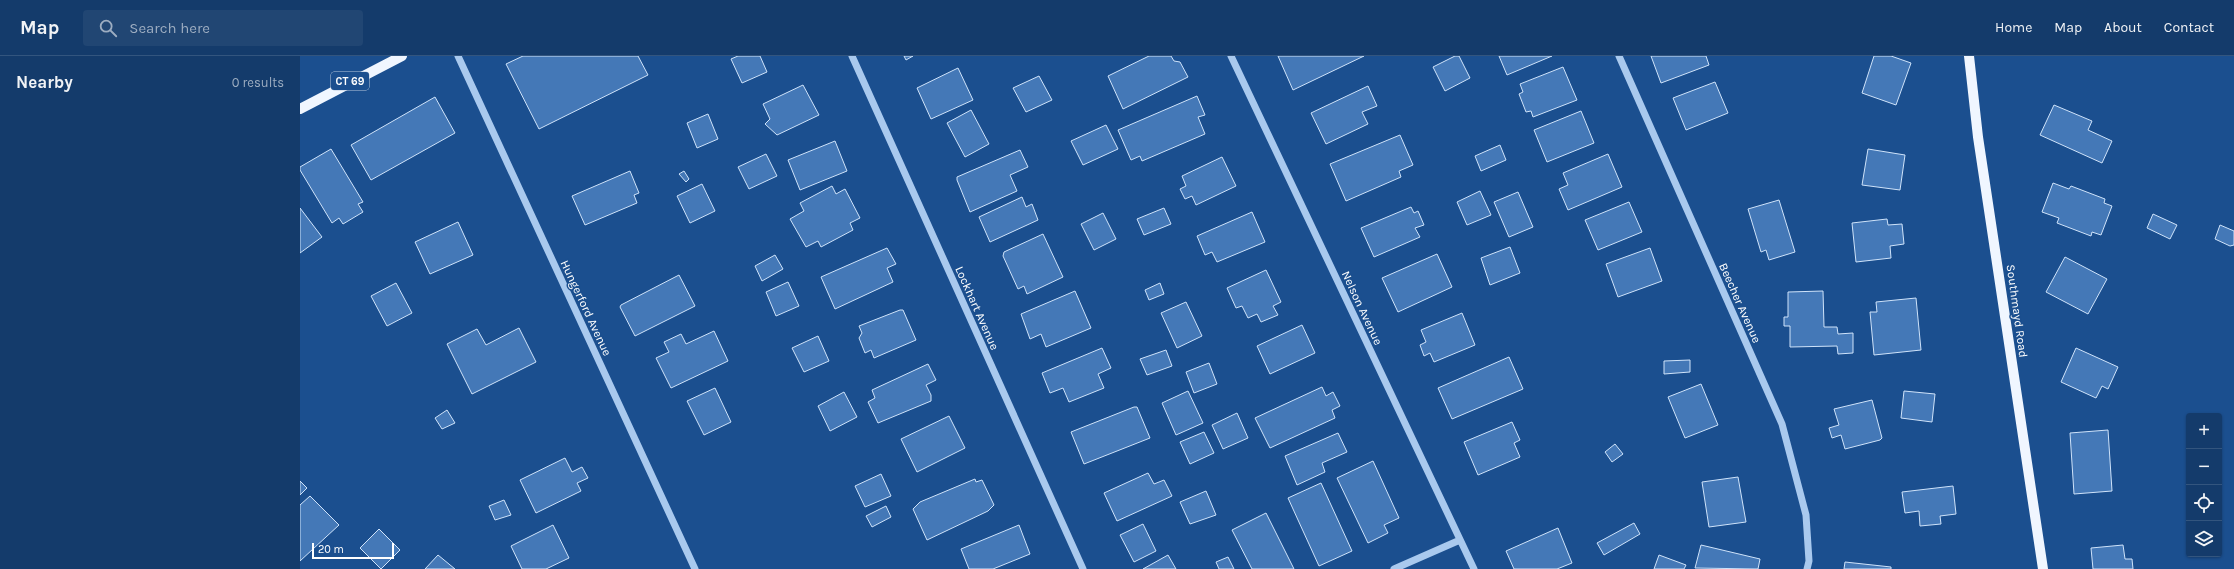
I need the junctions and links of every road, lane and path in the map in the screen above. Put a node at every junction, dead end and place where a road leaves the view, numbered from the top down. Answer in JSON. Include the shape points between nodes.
{"nodes":[{"id":1,"x":402,"y":56,"type":"edge"},
{"id":2,"x":458,"y":56,"type":"edge"},
{"id":3,"x":852,"y":56,"type":"edge"},
{"id":4,"x":1230,"y":56,"type":"edge"},
{"id":5,"x":1618,"y":56,"type":"edge"},
{"id":6,"x":1969,"y":56,"type":"edge"},
{"id":7,"x":300,"y":109,"type":"edge"},
{"id":8,"x":1460,"y":540,"type":"junction"},
{"id":9,"x":695,"y":569,"type":"edge"},
{"id":10,"x":1083,"y":569,"type":"edge"},
{"id":11,"x":1394,"y":569,"type":"edge"},
{"id":12,"x":1474,"y":569,"type":"edge"},
{"id":13,"x":1807,"y":569,"type":"edge"},
{"id":14,"x":2043,"y":569,"type":"edge"}],
"edges":[{"from":1,"to":7,"type":"main road","number":"CT 69"},
{"from":2,"to":9,"type":"street","name":"Hungerford Avenue"},
{"from":3,"to":10,"type":"street","name":"Lockhart Avenue"},
{"from":4,"to":8,"type":"street","name":"Nelson Avenue"},
{"from":5,"to":13,"type":"street","name":"Beecher Avenue","via":[[1782,424],[1806,515],[1809,561]]},
{"from":6,"to":14,"type":"main road","name":"Southmayd Road","via":[[1978,137]]},
{"from":8,"to":11,"type":"street"},
{"from":8,"to":12,"type":"street","name":"Nelson Avenue"}]}
